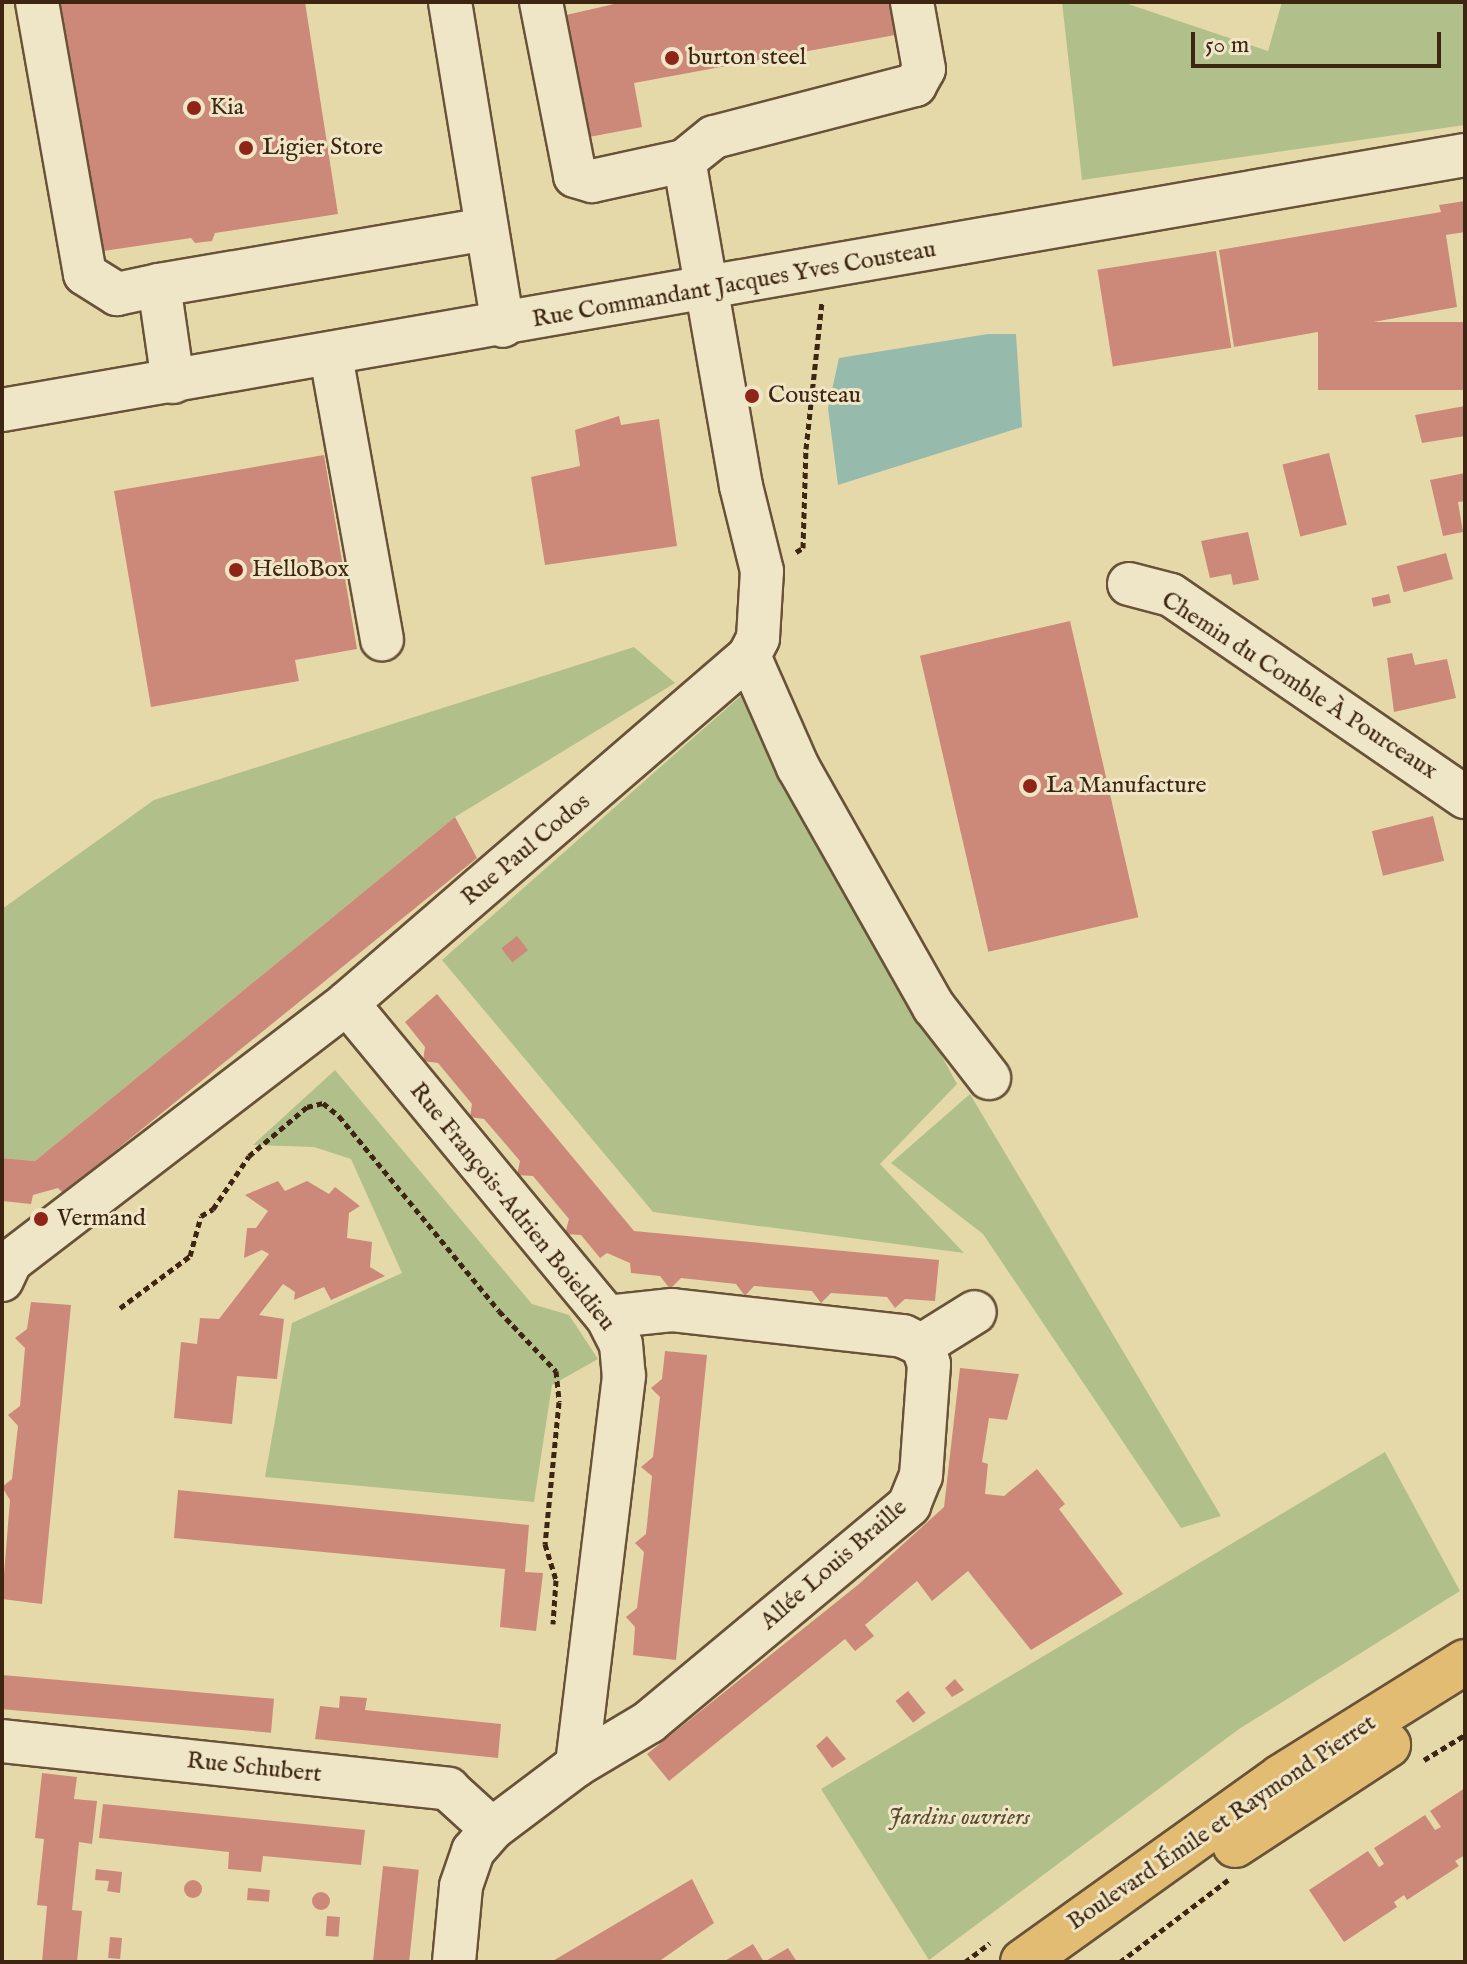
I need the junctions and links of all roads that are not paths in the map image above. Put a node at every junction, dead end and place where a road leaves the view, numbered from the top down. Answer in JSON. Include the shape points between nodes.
{"nodes":[{"id":1,"x":37,"y":2,"type":"edge"},
{"id":2,"x":450,"y":2,"type":"edge"},
{"id":3,"x":541,"y":2,"type":"edge"},
{"id":4,"x":912,"y":2,"type":"edge"},
{"id":5,"x":1465,"y":155,"type":"edge"},
{"id":6,"x":684,"y":161,"type":"junction"},
{"id":7,"x":486,"y":229,"type":"junction"},
{"id":8,"x":159,"y":285,"type":"junction"},
{"id":9,"x":709,"y":291,"type":"junction"},
{"id":10,"x":503,"y":326,"type":"junction"},
{"id":11,"x":331,"y":356,"type":"junction"},
{"id":12,"x":173,"y":382,"type":"junction"},
{"id":13,"x":2,"y":410,"type":"edge"},
{"id":14,"x":1129,"y":584,"type":"dead end"},
{"id":15,"x":382,"y":639,"type":"dead end"},
{"id":16,"x":749,"y":656,"type":"junction"},
{"id":17,"x":1465,"y":797,"type":"edge"},
{"id":18,"x":347,"y":1003,"type":"junction"},
{"id":19,"x":989,"y":1078,"type":"dead end"},
{"id":20,"x":5,"y":1267,"type":"edge"},
{"id":21,"x":975,"y":1312,"type":"dead end"},
{"id":22,"x":607,"y":1317,"type":"junction"},
{"id":23,"x":922,"y":1345,"type":"junction"},
{"id":24,"x":1465,"y":1662,"type":"edge"},
{"id":25,"x":1465,"y":1695,"type":"edge"},
{"id":26,"x":2,"y":1741,"type":"edge"},
{"id":27,"x":577,"y":1765,"type":"junction"},
{"id":28,"x":492,"y":1829,"type":"junction"},
{"id":29,"x":454,"y":1962,"type":"edge"},
{"id":30,"x":1023,"y":1962,"type":"edge"},
{"id":31,"x":1070,"y":1962,"type":"edge"}],
"edges":[{"from":1,"to":8,"type":"street","via":[[85,274],[117,294]]},
{"from":2,"to":7,"type":"street"},
{"from":3,"to":6,"type":"street","via":[[575,176],[592,181]]},
{"from":4,"to":6,"type":"street","via":[[924,69],[915,85],[714,137]]},
{"from":5,"to":9,"type":"street","name":"Rue Commandant Jacques Yves Cousteau"},
{"from":6,"to":9,"type":"street"},
{"from":7,"to":8,"type":"street"},
{"from":7,"to":10,"type":"street"},
{"from":8,"to":12,"type":"street"},
{"from":9,"to":10,"type":"street","name":"Rue Commandant Jacques Yves Cousteau"},
{"from":9,"to":16,"type":"street","via":[[741,486],[762,571],[758,638]]},
{"from":10,"to":11,"type":"street","name":"Rue Commandant Jacques Yves Cousteau"},
{"from":11,"to":12,"type":"street","name":"Rue Commandant Jacques Yves Cousteau"},
{"from":11,"to":15,"type":"street"},
{"from":12,"to":13,"type":"street","name":"Rue Commandant Jacques Yves Cousteau"},
{"from":14,"to":17,"type":"street","name":"Chemin du Comble À Pourceaux","via":[[1171,595]]},
{"from":16,"to":18,"type":"street","name":"Rue Paul Codos"},
{"from":16,"to":19,"type":"street","via":[[813,794],[934,1007]]},
{"from":18,"to":20,"type":"street","name":"Rue Paul Codos"},
{"from":18,"to":22,"type":"street","name":"Rue François-Adrien Boieldieu"},
{"from":21,"to":23,"type":"street"},
{"from":22,"to":23,"type":"street","via":[[672,1310],[903,1336]]},
{"from":22,"to":27,"type":"street","name":"Rue François-Adrien Boieldieu","via":[[621,1344],[624,1376]]},
{"from":23,"to":27,"type":"street","name":"Allée Louis Braille","via":[[929,1364],[921,1476],[909,1505],[649,1722]]},
{"from":24,"to":30,"type":"main road","name":"Boulevard Émile et Raymond Pierret","via":[[1281,1777]]},
{"from":25,"to":31,"type":"main road","name":"Boulevard Émile et Raymond Pierret","via":[[1229,1848]]},
{"from":26,"to":28,"type":"street","name":"Rue Schubert","via":[[448,1789]]},
{"from":27,"to":28,"type":"street","name":"Allée Louis Braille"},
{"from":28,"to":29,"type":"street","name":"Allée Louis Braille","via":[[473,1851],[461,1886]]}]}
